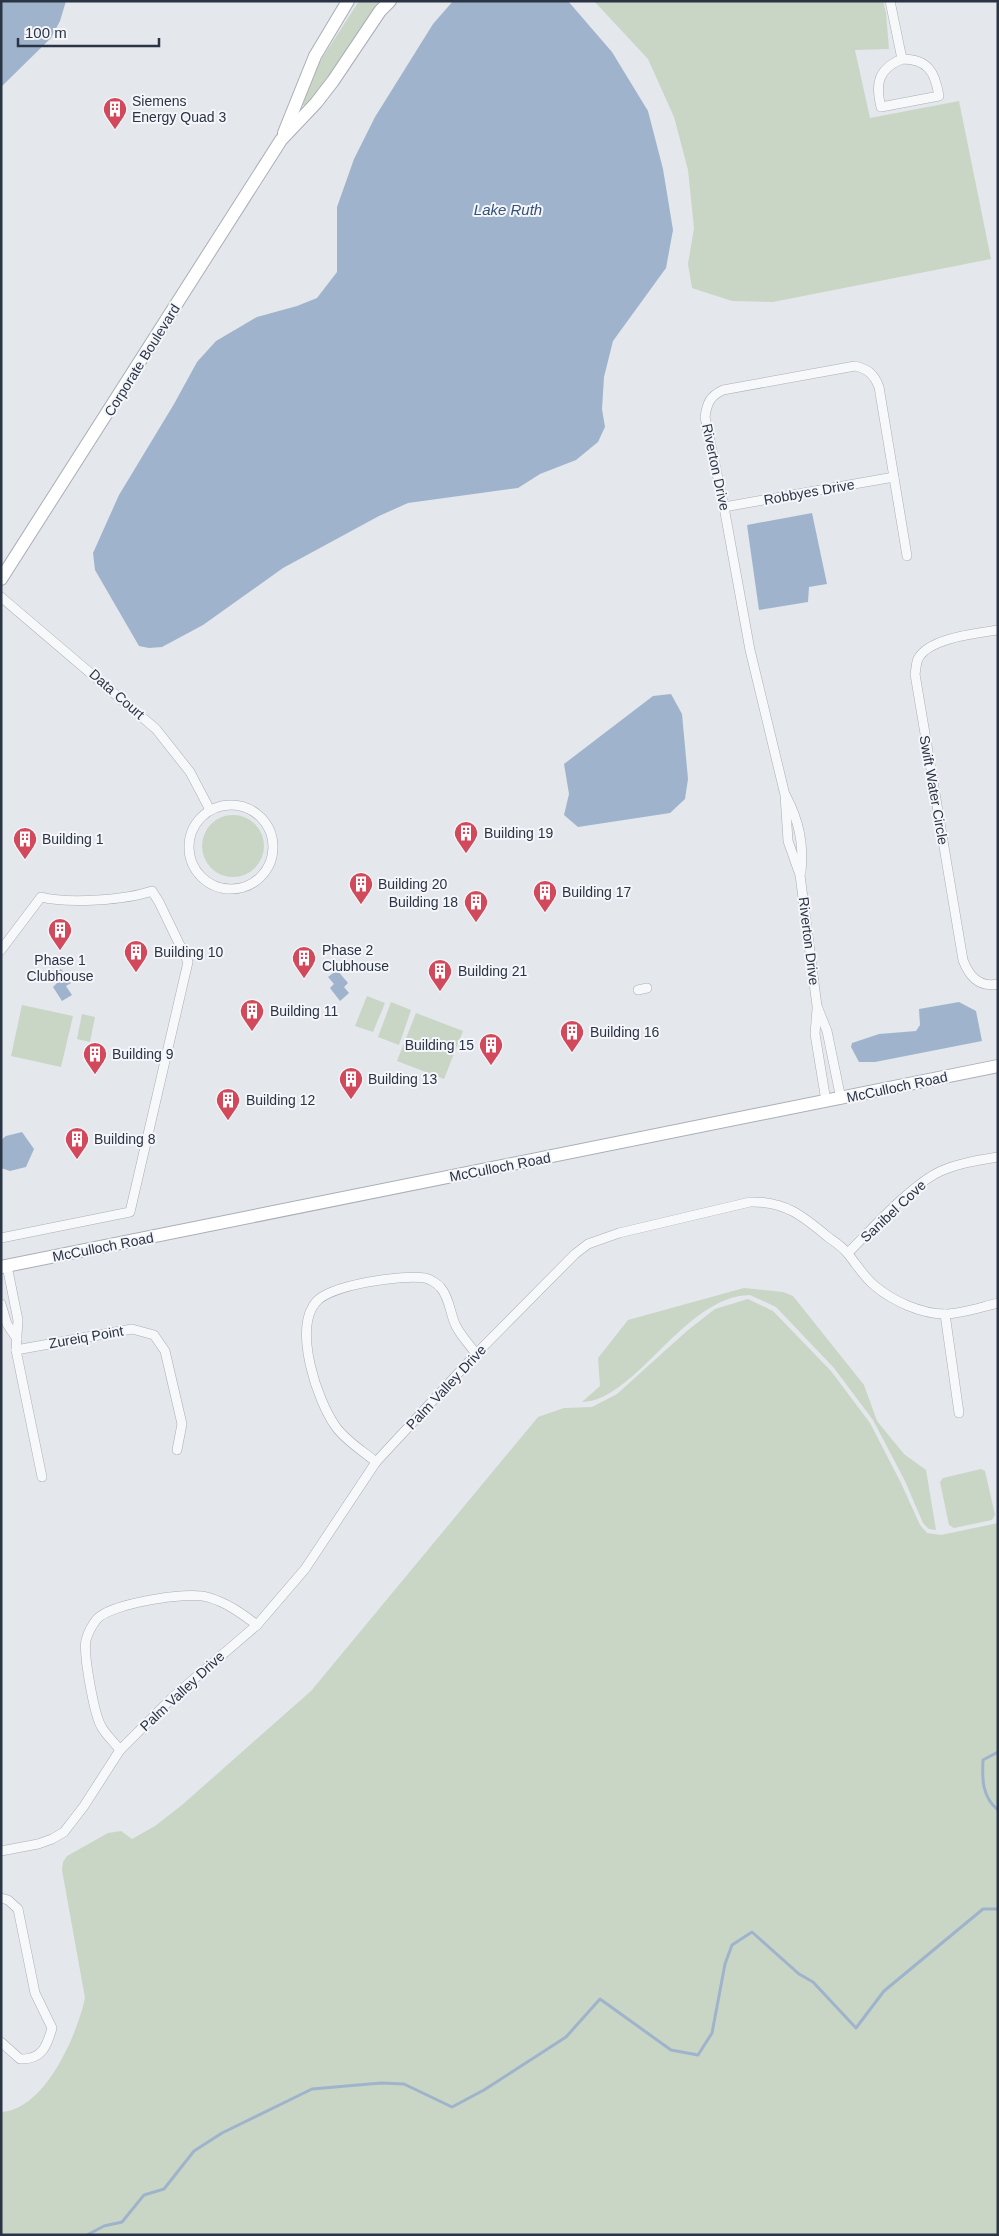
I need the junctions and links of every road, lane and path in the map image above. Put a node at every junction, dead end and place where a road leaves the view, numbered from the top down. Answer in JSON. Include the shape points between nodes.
{"nodes":[{"id":1,"x":348,"y":1,"type":"edge"},
{"id":2,"x":390,"y":1,"type":"edge"},
{"id":3,"x":890,"y":1,"type":"edge"},
{"id":4,"x":902,"y":59,"type":"junction"},
{"id":5,"x":281,"y":140,"type":"junction"},
{"id":6,"x":894,"y":477,"type":"junction"},
{"id":7,"x":724,"y":507,"type":"junction"},
{"id":8,"x":907,"y":556,"type":"dead end"},
{"id":9,"x":1,"y":579,"type":"edge"},
{"id":10,"x":1,"y":597,"type":"edge"},
{"id":11,"x":998,"y":630,"type":"edge"},
{"id":12,"x":785,"y":794,"type":"junction"},
{"id":13,"x":210,"y":810,"type":"junction"},
{"id":14,"x":800,"y":875,"type":"junction"},
{"id":15,"x":1,"y":950,"type":"edge"},
{"id":16,"x":998,"y":984,"type":"edge"},
{"id":17,"x":647,"y":988,"type":"dead end"},
{"id":18,"x":638,"y":990,"type":"dead end"},
{"id":19,"x":818,"y":1006,"type":"junction"},
{"id":20,"x":998,"y":1066,"type":"edge"},
{"id":21,"x":840,"y":1098,"type":"junction"},
{"id":22,"x":826,"y":1101,"type":"junction"},
{"id":23,"x":998,"y":1157,"type":"edge"},
{"id":24,"x":1,"y":1238,"type":"edge"},
{"id":25,"x":848,"y":1253,"type":"junction"},
{"id":26,"x":4,"y":1267,"type":"edge"},
{"id":27,"x":998,"y":1303,"type":"edge"},
{"id":28,"x":15,"y":1304,"type":"junction"},
{"id":29,"x":2,"y":1305,"type":"edge"},
{"id":30,"x":945,"y":1314,"type":"junction"},
{"id":31,"x":17,"y":1339,"type":"junction"},
{"id":32,"x":16,"y":1350,"type":"junction"},
{"id":33,"x":476,"y":1354,"type":"junction"},
{"id":34,"x":958,"y":1413,"type":"dead end"},
{"id":35,"x":176,"y":1450,"type":"dead end"},
{"id":36,"x":376,"y":1462,"type":"junction"},
{"id":37,"x":42,"y":1477,"type":"dead end"},
{"id":38,"x":257,"y":1624,"type":"junction"},
{"id":39,"x":120,"y":1750,"type":"junction"},
{"id":40,"x":1,"y":1851,"type":"edge"},
{"id":41,"x":1,"y":1898,"type":"edge"},
{"id":42,"x":1,"y":2042,"type":"edge"}],
"edges":[{"from":1,"to":5,"type":"street","name":"Corporate Boulevard","via":[[315,56]]},
{"from":2,"to":5,"type":"street","name":"Corporate Boulevard","via":[[321,96]]},
{"from":3,"to":4,"type":"street"},
{"from":4,"to":4,"type":"street","via":[[883,72],[878,94],[881,107],[939,96],[932,72],[919,61]]},
{"from":5,"to":9,"type":"street","name":"Corporate Boulevard"},
{"from":6,"to":7,"type":"street","name":"Robbyes Drive"},
{"from":6,"to":7,"type":"street","name":"Riverton Drive","via":[[879,387],[867,368],[855,366],[714,394],[707,404],[705,417]]},
{"from":6,"to":8,"type":"street","name":"Riverton Drive"},
{"from":7,"to":12,"type":"street","name":"Riverton Drive","via":[[750,650]]},
{"from":10,"to":13,"type":"street","name":"Data Court","via":[[156,729],[190,772]]},
{"from":11,"to":16,"type":"street","name":"Swift Water Circle","via":[[951,638],[931,646],[918,658],[915,674],[963,960],[968,974],[978,981],[991,986]]},
{"from":12,"to":14,"type":"street","name":"Riverton Drive","via":[[788,841]]},
{"from":12,"to":14,"type":"street","name":"Riverton Drive","via":[[796,816],[801,837]]},
{"from":13,"to":13,"type":"street","via":[[191,832],[188,847],[192,865],[210,884],[224,889],[239,889],[255,883],[272,860],[274,845],[263,819],[237,805]]},
{"from":14,"to":19,"type":"street","name":"Riverton Drive"},
{"from":15,"to":24,"type":"street","via":[[41,897],[56,901],[136,897],[152,891],[188,962],[130,1212]]},
{"from":17,"to":18,"type":"street"},
{"from":19,"to":21,"type":"street","name":"Riverton Drive","via":[[827,1031]]},
{"from":19,"to":22,"type":"street","name":"Riverton Drive","via":[[814,1034]]},
{"from":20,"to":21,"type":"street","name":"McCulloch Road"},
{"from":21,"to":22,"type":"street","name":"McCulloch Road"},
{"from":22,"to":26,"type":"street","name":"McCulloch Road"},
{"from":23,"to":25,"type":"street","name":"Sanibel Cove","via":[[969,1161],[924,1180]]},
{"from":25,"to":30,"type":"street","name":"Palm Valley Drive","via":[[876,1286],[898,1301]]},
{"from":25,"to":33,"type":"street","name":"Palm Valley Drive","via":[[800,1214],[760,1202],[619,1233],[588,1244],[575,1254]]},
{"from":26,"to":28,"type":"street"},
{"from":27,"to":30,"type":"street","name":"Palm Valley Drive"},
{"from":28,"to":29,"type":"street"},
{"from":28,"to":31,"type":"street"},
{"from":29,"to":31,"type":"street","via":[[7,1324]]},
{"from":30,"to":34,"type":"street"},
{"from":31,"to":32,"type":"street"},
{"from":32,"to":35,"type":"street","name":"Zureiq Point","via":[[132,1329],[154,1335],[165,1351],[182,1424]]},
{"from":32,"to":37,"type":"street"},
{"from":33,"to":36,"type":"street","name":"Palm Valley Drive"},
{"from":33,"to":36,"type":"street","via":[[456,1327],[441,1287],[427,1278],[409,1276],[353,1285],[323,1295],[315,1302],[307,1322],[307,1336],[322,1402],[344,1437]]},
{"from":36,"to":38,"type":"street","name":"Palm Valley Drive","via":[[305,1569]]},
{"from":38,"to":39,"type":"street","name":"Palm Valley Drive","via":[[174,1696]]},
{"from":38,"to":39,"type":"street","via":[[235,1608],[207,1596],[189,1594],[137,1603],[98,1618],[86,1640],[85,1652],[93,1703],[101,1726]]},
{"from":39,"to":40,"type":"street","name":"Palm Valley Drive","via":[[64,1832],[45,1841]]},
{"from":41,"to":42,"type":"street","via":[[18,1909],[35,1993],[52,2028],[46,2046],[29,2060],[20,2059]]}]}
